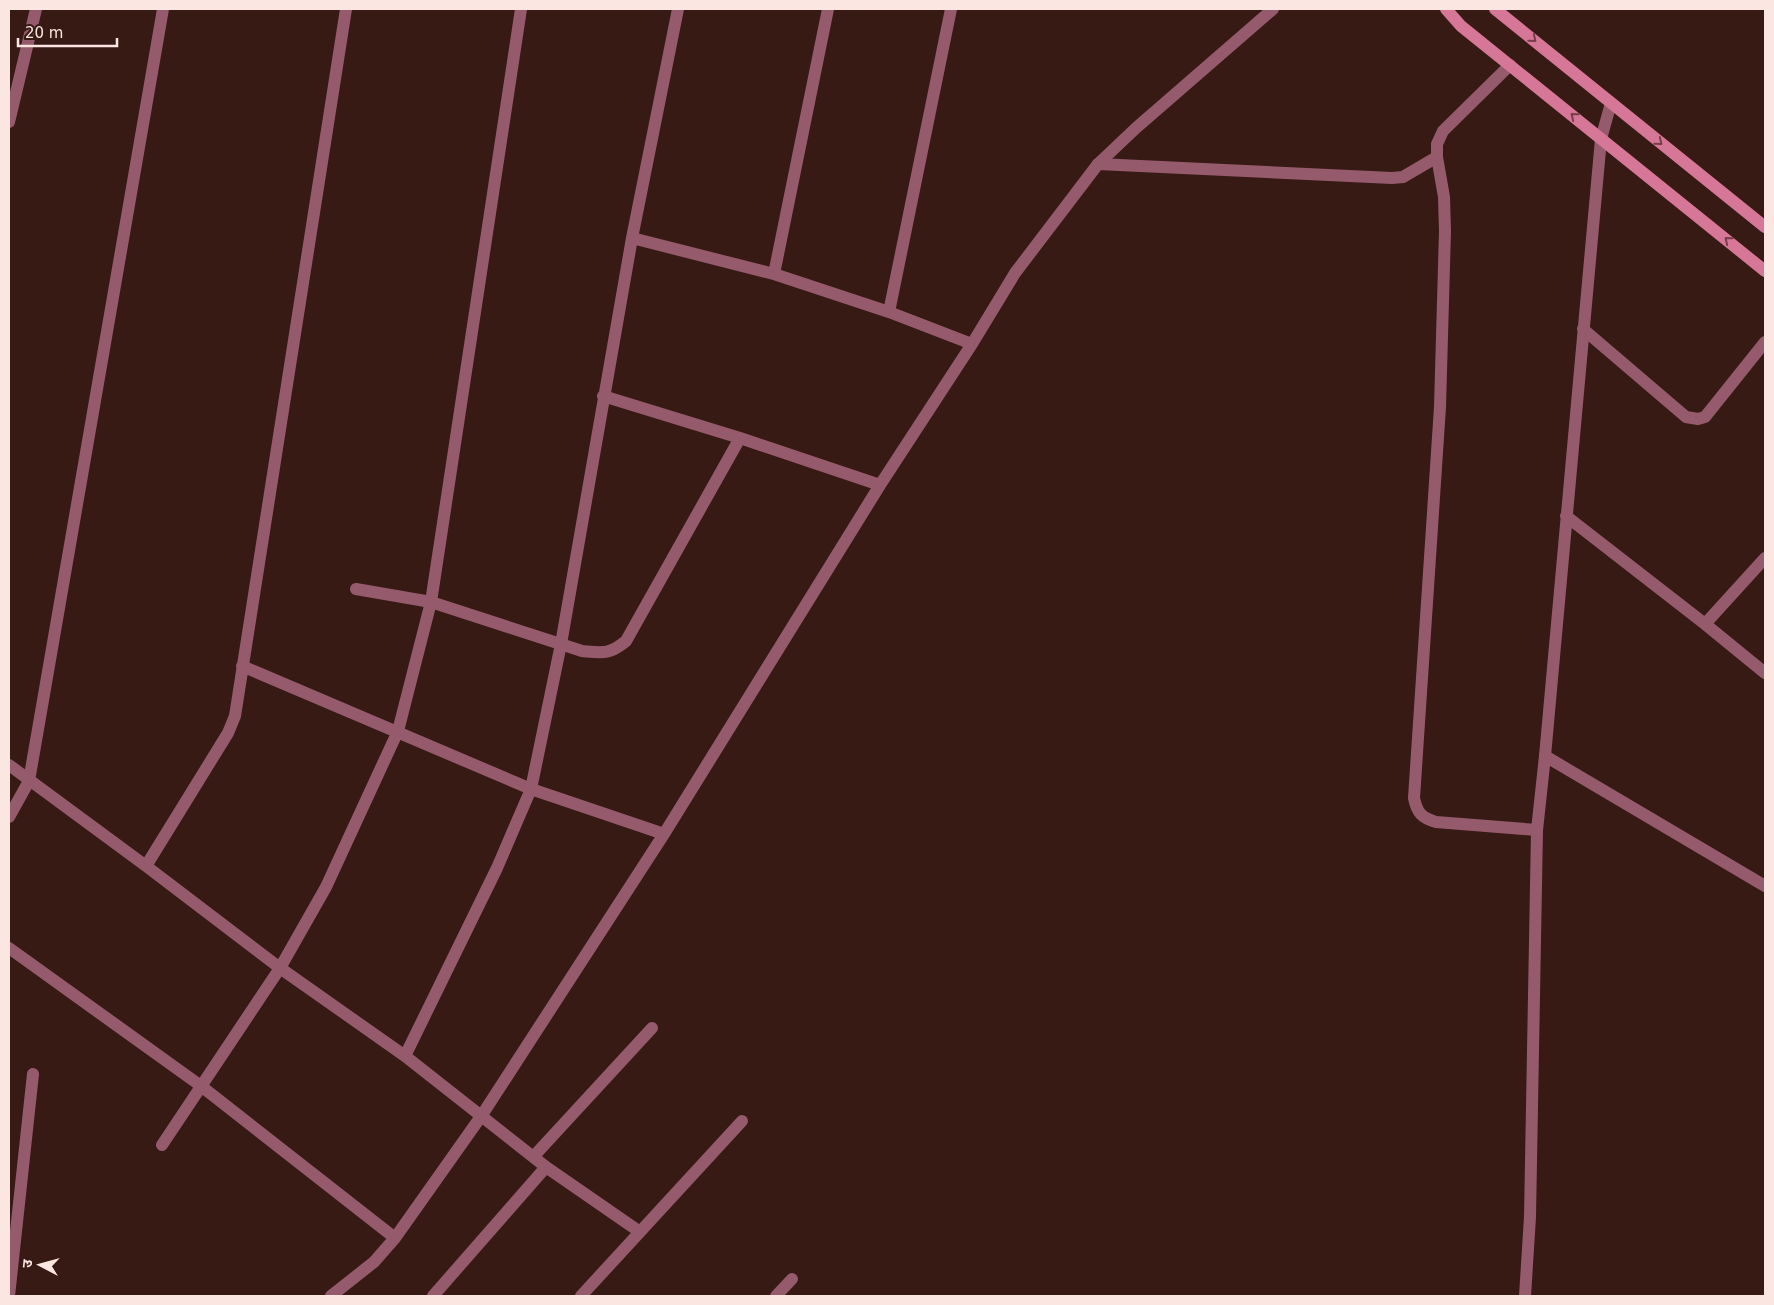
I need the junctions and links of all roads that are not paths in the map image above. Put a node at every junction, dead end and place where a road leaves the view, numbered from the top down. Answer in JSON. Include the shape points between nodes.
{"nodes":[{"id":1,"x":36,"y":9,"type":"edge"},
{"id":2,"x":163,"y":9,"type":"edge"},
{"id":3,"x":346,"y":9,"type":"edge"},
{"id":4,"x":521,"y":9,"type":"edge"},
{"id":5,"x":678,"y":9,"type":"edge"},
{"id":6,"x":828,"y":9,"type":"edge"},
{"id":7,"x":951,"y":9,"type":"edge"},
{"id":8,"x":1274,"y":9,"type":"edge"},
{"id":9,"x":1446,"y":9,"type":"edge"},
{"id":10,"x":1495,"y":9,"type":"edge"},
{"id":11,"x":1510,"y":65,"type":"junction"},
{"id":12,"x":1611,"y":103,"type":"junction"},
{"id":13,"x":9,"y":122,"type":"edge"},
{"id":14,"x":1601,"y":139,"type":"junction"},
{"id":15,"x":1437,"y":157,"type":"junction"},
{"id":16,"x":1098,"y":164,"type":"junction"},
{"id":17,"x":1765,"y":227,"type":"edge"},
{"id":18,"x":632,"y":238,"type":"junction"},
{"id":19,"x":1765,"y":271,"type":"edge"},
{"id":20,"x":774,"y":274,"type":"junction"},
{"id":21,"x":888,"y":312,"type":"junction"},
{"id":22,"x":1583,"y":329,"type":"junction"},
{"id":23,"x":1765,"y":342,"type":"edge"},
{"id":24,"x":972,"y":344,"type":"junction"},
{"id":25,"x":603,"y":396,"type":"junction"},
{"id":26,"x":740,"y":438,"type":"junction"},
{"id":27,"x":880,"y":485,"type":"junction"},
{"id":28,"x":1566,"y":516,"type":"junction"},
{"id":29,"x":1765,"y":558,"type":"edge"},
{"id":30,"x":356,"y":589,"type":"dead end"},
{"id":31,"x":430,"y":602,"type":"junction"},
{"id":32,"x":1705,"y":624,"type":"junction"},
{"id":33,"x":561,"y":644,"type":"junction"},
{"id":34,"x":242,"y":666,"type":"junction"},
{"id":35,"x":1765,"y":673,"type":"edge"},
{"id":36,"x":398,"y":731,"type":"junction"},
{"id":37,"x":1545,"y":756,"type":"junction"},
{"id":38,"x":9,"y":765,"type":"edge"},
{"id":39,"x":29,"y":781,"type":"junction"},
{"id":40,"x":531,"y":789,"type":"junction"},
{"id":41,"x":9,"y":818,"type":"edge"},
{"id":42,"x":1537,"y":830,"type":"junction"},
{"id":43,"x":664,"y":834,"type":"junction"},
{"id":44,"x":146,"y":866,"type":"junction"},
{"id":45,"x":1765,"y":886,"type":"edge"},
{"id":46,"x":9,"y":948,"type":"edge"},
{"id":47,"x":280,"y":968,"type":"junction"},
{"id":48,"x":652,"y":1028,"type":"dead end"},
{"id":49,"x":405,"y":1056,"type":"junction"},
{"id":50,"x":33,"y":1074,"type":"dead end"},
{"id":51,"x":201,"y":1086,"type":"junction"},
{"id":52,"x":482,"y":1115,"type":"junction"},
{"id":53,"x":742,"y":1120,"type":"dead end"},
{"id":54,"x":162,"y":1145,"type":"dead end"},
{"id":55,"x":534,"y":1156,"type":"junction"},
{"id":56,"x":546,"y":1167,"type":"junction"},
{"id":57,"x":640,"y":1232,"type":"junction"},
{"id":58,"x":395,"y":1238,"type":"junction"},
{"id":59,"x":792,"y":1279,"type":"dead end"},
{"id":60,"x":10,"y":1296,"type":"edge"},
{"id":61,"x":332,"y":1296,"type":"edge"},
{"id":62,"x":433,"y":1296,"type":"edge"},
{"id":63,"x":581,"y":1296,"type":"edge"},
{"id":64,"x":776,"y":1296,"type":"edge"},
{"id":65,"x":1525,"y":1296,"type":"edge"}],
"edges":[{"from":1,"to":13,"type":"street"},
{"from":2,"to":39,"type":"street"},
{"from":3,"to":34,"type":"street"},
{"from":4,"to":31,"type":"street"},
{"from":5,"to":18,"type":"street"},
{"from":6,"to":20,"type":"street"},
{"from":7,"to":21,"type":"street"},
{"from":8,"to":16,"type":"street"},
{"from":9,"to":11,"type":"main road","via":[[1461,26]]},
{"from":10,"to":12,"type":"main road","one_way":true},
{"from":14,"to":11,"type":"main road","one_way":true},
{"from":11,"to":15,"type":"street","via":[[1444,131],[1437,144]]},
{"from":12,"to":14,"type":"street"},
{"from":12,"to":17,"type":"main road","one_way":true},
{"from":19,"to":14,"type":"main road","one_way":true},
{"from":14,"to":22,"type":"street"},
{"from":15,"to":16,"type":"street","via":[[1403,177],[1392,178]]},
{"from":15,"to":42,"type":"street","via":[[1444,197],[1445,231],[1440,407],[1414,798],[1419,814],[1436,822]]},
{"from":16,"to":24,"type":"street","via":[[1015,273]]},
{"from":18,"to":20,"type":"street"},
{"from":18,"to":25,"type":"street"},
{"from":20,"to":21,"type":"street"},
{"from":21,"to":24,"type":"street"},
{"from":22,"to":23,"type":"street","via":[[1692,419],[1705,417]]},
{"from":22,"to":28,"type":"street"},
{"from":24,"to":27,"type":"street"},
{"from":25,"to":26,"type":"street"},
{"from":25,"to":33,"type":"street"},
{"from":26,"to":27,"type":"street"},
{"from":26,"to":33,"type":"street","via":[[626,641],[604,654]]},
{"from":27,"to":43,"type":"street"},
{"from":28,"to":32,"type":"street"},
{"from":28,"to":37,"type":"street"},
{"from":29,"to":32,"type":"street"},
{"from":30,"to":31,"type":"street"},
{"from":31,"to":33,"type":"street"},
{"from":31,"to":36,"type":"street"},
{"from":32,"to":35,"type":"street"},
{"from":33,"to":40,"type":"street"},
{"from":34,"to":36,"type":"street"},
{"from":34,"to":44,"type":"street","via":[[235,716],[228,733]]},
{"from":36,"to":40,"type":"street"},
{"from":36,"to":47,"type":"street","via":[[326,887]]},
{"from":37,"to":42,"type":"street"},
{"from":37,"to":45,"type":"street"},
{"from":38,"to":39,"type":"street"},
{"from":39,"to":41,"type":"street"},
{"from":39,"to":44,"type":"street"},
{"from":40,"to":43,"type":"street"},
{"from":40,"to":49,"type":"street","via":[[497,868]]},
{"from":42,"to":65,"type":"street","via":[[1530,1217]]},
{"from":43,"to":52,"type":"street"},
{"from":44,"to":47,"type":"street"},
{"from":46,"to":51,"type":"street"},
{"from":47,"to":49,"type":"street"},
{"from":47,"to":51,"type":"street"},
{"from":48,"to":55,"type":"street"},
{"from":49,"to":52,"type":"street"},
{"from":50,"to":60,"type":"street"},
{"from":51,"to":54,"type":"street"},
{"from":51,"to":58,"type":"street"},
{"from":52,"to":55,"type":"street"},
{"from":52,"to":58,"type":"street"},
{"from":53,"to":57,"type":"street"},
{"from":55,"to":56,"type":"street"},
{"from":56,"to":57,"type":"street"},
{"from":56,"to":62,"type":"street"},
{"from":57,"to":63,"type":"street"},
{"from":58,"to":61,"type":"street","via":[[374,1262]]},
{"from":59,"to":64,"type":"street"}]}
